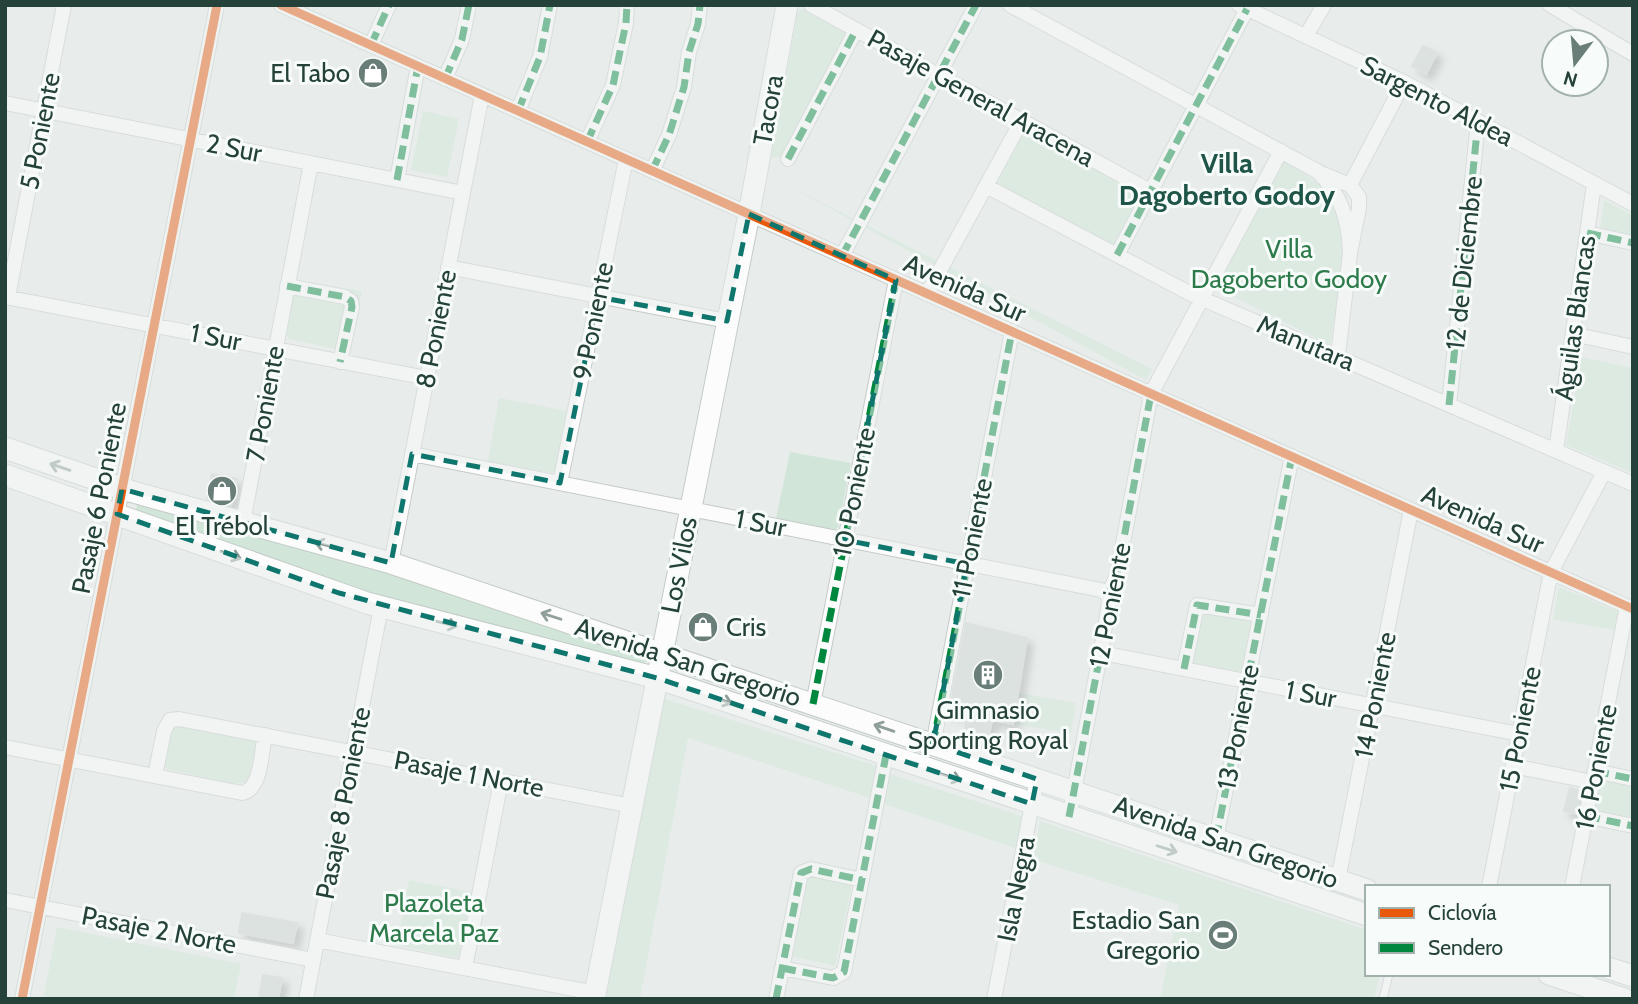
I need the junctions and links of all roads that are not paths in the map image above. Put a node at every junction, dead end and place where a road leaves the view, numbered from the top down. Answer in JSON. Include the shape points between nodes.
{"nodes":[{"id":1,"x":64,"y":5,"type":"edge"},
{"id":2,"x":217,"y":5,"type":"edge"},
{"id":3,"x":281,"y":5,"type":"edge"},
{"id":4,"x":389,"y":5,"type":"edge"},
{"id":5,"x":469,"y":5,"type":"edge"},
{"id":6,"x":550,"y":5,"type":"edge"},
{"id":7,"x":627,"y":5,"type":"edge"},
{"id":8,"x":700,"y":5,"type":"edge"},
{"id":9,"x":787,"y":5,"type":"edge"},
{"id":10,"x":811,"y":5,"type":"edge"},
{"id":11,"x":976,"y":5,"type":"edge"},
{"id":12,"x":1010,"y":5,"type":"edge"},
{"id":13,"x":1324,"y":5,"type":"edge"},
{"id":14,"x":1550,"y":5,"type":"edge"},
{"id":15,"x":1243,"y":7,"type":"edge"},
{"id":16,"x":299,"y":9,"type":"edge"},
{"id":17,"x":856,"y":30,"type":"junction"},
{"id":18,"x":1306,"y":36,"type":"junction"},
{"id":19,"x":371,"y":46,"type":"junction"},
{"id":20,"x":1633,"y":54,"type":"edge"},
{"id":21,"x":418,"y":66,"type":"junction"},
{"id":22,"x":939,"y":75,"type":"junction"},
{"id":23,"x":445,"y":79,"type":"junction"},
{"id":24,"x":1404,"y":82,"type":"junction"},
{"id":25,"x":482,"y":95,"type":"junction"},
{"id":26,"x":5,"y":103,"type":"edge"},
{"id":27,"x":1196,"y":105,"type":"junction"},
{"id":28,"x":44,"y":110,"type":"junction"},
{"id":29,"x":518,"y":111,"type":"junction"},
{"id":30,"x":1022,"y":120,"type":"junction"},
{"id":31,"x":1478,"y":122,"type":"junction"},
{"id":32,"x":191,"y":139,"type":"junction"},
{"id":33,"x":587,"y":142,"type":"junction"},
{"id":34,"x":1282,"y":152,"type":"junction"},
{"id":35,"x":626,"y":159,"type":"junction"},
{"id":36,"x":788,"y":159,"type":"dead end"},
{"id":37,"x":311,"y":163,"type":"junction"},
{"id":38,"x":652,"y":171,"type":"junction"},
{"id":39,"x":1317,"y":172,"type":"junction"},
{"id":40,"x":397,"y":180,"type":"junction"},
{"id":41,"x":1594,"y":184,"type":"junction"},
{"id":42,"x":1350,"y":185,"type":"junction"},
{"id":43,"x":986,"y":186,"type":"junction"},
{"id":44,"x":1150,"y":191,"type":"junction"},
{"id":45,"x":463,"y":193,"type":"junction"},
{"id":46,"x":1633,"y":204,"type":"edge"},
{"id":47,"x":749,"y":214,"type":"junction"},
{"id":48,"x":1587,"y":233,"type":"junction"},
{"id":49,"x":1633,"y":243,"type":"edge"},
{"id":50,"x":1350,"y":253,"type":"junction"},
{"id":51,"x":1116,"y":255,"type":"junction"},
{"id":52,"x":842,"y":256,"type":"junction"},
{"id":53,"x":448,"y":267,"type":"junction"},
{"id":54,"x":895,"y":280,"type":"junction"},
{"id":55,"x":287,"y":286,"type":"junction"},
{"id":56,"x":927,"y":294,"type":"junction"},
{"id":57,"x":7,"y":297,"type":"edge"},
{"id":58,"x":598,"y":297,"type":"junction"},
{"id":59,"x":1202,"y":298,"type":"junction"},
{"id":60,"x":727,"y":321,"type":"junction"},
{"id":61,"x":154,"y":325,"type":"junction"},
{"id":62,"x":1012,"y":331,"type":"junction"},
{"id":63,"x":1573,"y":334,"type":"junction"},
{"id":64,"x":1633,"y":347,"type":"edge"},
{"id":65,"x":276,"y":349,"type":"junction"},
{"id":66,"x":1338,"y":356,"type":"junction"},
{"id":67,"x":340,"y":362,"type":"junction"},
{"id":68,"x":426,"y":378,"type":"junction"},
{"id":69,"x":1151,"y":394,"type":"junction"},
{"id":70,"x":1449,"y":405,"type":"junction"},
{"id":71,"x":5,"y":449,"type":"edge"},
{"id":72,"x":1556,"y":451,"type":"junction"},
{"id":73,"x":412,"y":454,"type":"junction"},
{"id":74,"x":1292,"y":456,"type":"junction"},
{"id":75,"x":1604,"y":472,"type":"junction"},
{"id":76,"x":5,"y":475,"type":"edge"},
{"id":77,"x":560,"y":483,"type":"junction"},
{"id":78,"x":1633,"y":484,"type":"edge"},
{"id":79,"x":122,"y":489,"type":"junction"},
{"id":80,"x":690,"y":509,"type":"junction"},
{"id":81,"x":1411,"y":510,"type":"junction"},
{"id":82,"x":117,"y":514,"type":"junction"},
{"id":83,"x":243,"y":522,"type":"junction"},
{"id":84,"x":845,"y":540,"type":"junction"},
{"id":85,"x":391,"y":563,"type":"junction"},
{"id":86,"x":967,"y":564,"type":"junction"},
{"id":87,"x":1551,"y":572,"type":"junction"},
{"id":88,"x":1108,"y":594,"type":"junction"},
{"id":89,"x":381,"y":607,"type":"junction"},
{"id":90,"x":1630,"y":607,"type":"edge"},
{"id":91,"x":1261,"y":615,"type":"junction"},
{"id":92,"x":1104,"y":650,"type":"junction"},
{"id":93,"x":662,"y":654,"type":"junction"},
{"id":94,"x":1184,"y":669,"type":"junction"},
{"id":95,"x":657,"y":678,"type":"junction"},
{"id":96,"x":1247,"y":681,"type":"junction"},
{"id":97,"x":813,"y":704,"type":"junction"},
{"id":98,"x":1373,"y":706,"type":"junction"},
{"id":99,"x":1519,"y":734,"type":"junction"},
{"id":100,"x":265,"y":735,"type":"junction"},
{"id":101,"x":933,"y":744,"type":"junction"},
{"id":102,"x":5,"y":747,"type":"edge"},
{"id":103,"x":353,"y":752,"type":"junction"},
{"id":104,"x":886,"y":755,"type":"junction"},
{"id":105,"x":69,"y":759,"type":"junction"},
{"id":106,"x":1513,"y":766,"type":"junction"},
{"id":107,"x":155,"y":776,"type":"junction"},
{"id":108,"x":1594,"y":777,"type":"junction"},
{"id":109,"x":1037,"y":779,"type":"junction"},
{"id":110,"x":1633,"y":779,"type":"edge"},
{"id":111,"x":501,"y":780,"type":"junction"},
{"id":112,"x":1074,"y":791,"type":"junction"},
{"id":113,"x":1032,"y":804,"type":"junction"},
{"id":114,"x":632,"y":806,"type":"junction"},
{"id":115,"x":1586,"y":816,"type":"junction"},
{"id":116,"x":1069,"y":817,"type":"junction"},
{"id":117,"x":1633,"y":826,"type":"edge"},
{"id":118,"x":1216,"y":839,"type":"junction"},
{"id":119,"x":862,"y":880,"type":"junction"},
{"id":120,"x":1338,"y":880,"type":"junction"},
{"id":121,"x":1489,"y":885,"type":"edge"},
{"id":122,"x":1572,"y":885,"type":"edge"},
{"id":123,"x":1365,"y":889,"type":"edge"},
{"id":124,"x":5,"y":900,"type":"edge"},
{"id":125,"x":40,"y":907,"type":"junction"},
{"id":126,"x":1365,"y":914,"type":"edge"},
{"id":127,"x":317,"y":940,"type":"junction"},
{"id":128,"x":313,"y":960,"type":"junction"},
{"id":129,"x":465,"y":968,"type":"junction"},
{"id":130,"x":782,"y":968,"type":"junction"},
{"id":131,"x":1610,"y":969,"type":"edge"},
{"id":132,"x":1633,"y":975,"type":"edge"},
{"id":133,"x":1389,"y":976,"type":"edge"},
{"id":134,"x":1555,"y":976,"type":"edge"},
{"id":135,"x":595,"y":996,"type":"edge"},
{"id":136,"x":22,"y":999,"type":"edge"},
{"id":137,"x":306,"y":999,"type":"edge"},
{"id":138,"x":776,"y":999,"type":"edge"},
{"id":139,"x":994,"y":999,"type":"edge"},
{"id":140,"x":1383,"y":999,"type":"edge"},
{"id":141,"x":1624,"y":999,"type":"edge"}],
"edges":[{"from":1,"to":28,"type":"street","name":"5 Poniente"},
{"from":2,"to":32,"type":"street","name":"Pasaje 6 Poniente"},
{"from":3,"to":16,"type":"street","name":"Avenida Sur"},
{"from":4,"to":19,"type":"street"},
{"from":5,"to":23,"type":"street","via":[[462,39]]},
{"from":6,"to":29,"type":"street","via":[[540,57]]},
{"from":7,"to":33,"type":"street","via":[[613,85]]},
{"from":8,"to":38,"type":"street","via":[[684,87]]},
{"from":9,"to":47,"type":"main road","name":"Tacora"},
{"from":10,"to":17,"type":"street","name":"Pasaje General Aracena"},
{"from":11,"to":22,"type":"street"},
{"from":12,"to":27,"type":"street"},
{"from":13,"to":18,"type":"street"},
{"from":14,"to":20,"type":"street"},
{"from":15,"to":18,"type":"street","name":"Sargento Aldea"},
{"from":15,"to":27,"type":"street"},
{"from":16,"to":19,"type":"street","name":"Avenida Sur"},
{"from":17,"to":22,"type":"street","name":"Pasaje General Aracena"},
{"from":17,"to":36,"type":"street","name":"Tacora"},
{"from":18,"to":24,"type":"street","name":"Sargento Aldea"},
{"from":19,"to":21,"type":"street","name":"Avenida Sur"},
{"from":21,"to":23,"type":"street","name":"Avenida Sur"},
{"from":21,"to":40,"type":"street"},
{"from":22,"to":30,"type":"street","name":"Pasaje General Aracena"},
{"from":22,"to":52,"type":"street"},
{"from":23,"to":25,"type":"street","name":"Avenida Sur"},
{"from":24,"to":31,"type":"street","name":"Sargento Aldea"},
{"from":24,"to":42,"type":"street"},
{"from":25,"to":29,"type":"street","name":"Avenida Sur"},
{"from":25,"to":45,"type":"street","name":"8 Poniente"},
{"from":26,"to":28,"type":"street","name":"2 Sur"},
{"from":27,"to":34,"type":"street"},
{"from":27,"to":44,"type":"street"},
{"from":28,"to":32,"type":"street","name":"2 Sur"},
{"from":28,"to":57,"type":"street","name":"5 Poniente"},
{"from":29,"to":33,"type":"street","name":"Avenida Sur"},
{"from":30,"to":43,"type":"street"},
{"from":30,"to":44,"type":"street","name":"Pasaje General Aracena"},
{"from":31,"to":41,"type":"street","name":"Sargento Aldea"},
{"from":31,"to":70,"type":"street","name":"12 de Diciembre"},
{"from":32,"to":37,"type":"street","name":"2 Sur"},
{"from":32,"to":61,"type":"street","name":"Pasaje 6 Poniente"},
{"from":33,"to":35,"type":"street","name":"Avenida Sur"},
{"from":34,"to":39,"type":"street"},
{"from":34,"to":59,"type":"street","name":"12 Poniente"},
{"from":35,"to":38,"type":"street","name":"Avenida Sur"},
{"from":35,"to":58,"type":"street","name":"9 Poniente"},
{"from":37,"to":40,"type":"street","name":"2 Sur"},
{"from":37,"to":55,"type":"street","name":"7 Poniente"},
{"from":38,"to":47,"type":"street","name":"Avenida Sur"},
{"from":39,"to":42,"type":"street"},
{"from":39,"to":50,"type":"street","via":[[1338,198],[1346,218]]},
{"from":40,"to":45,"type":"street","name":"2 Sur"},
{"from":41,"to":46,"type":"street","name":"Sargento Aldea"},
{"from":41,"to":48,"type":"street","name":"Águilas Blancas"},
{"from":42,"to":50,"type":"street","via":[[1359,203]]},
{"from":43,"to":51,"type":"street","name":"Manutara"},
{"from":43,"to":56,"type":"street"},
{"from":44,"to":51,"type":"street"},
{"from":45,"to":53,"type":"street","name":"8 Poniente"},
{"from":47,"to":52,"type":"street","name":"Avenida Sur"},
{"from":47,"to":60,"type":"main road","name":"Los Vilos"},
{"from":48,"to":49,"type":"street"},
{"from":48,"to":63,"type":"street","name":"Águilas Blancas"},
{"from":50,"to":66,"type":"street"},
{"from":51,"to":59,"type":"street","name":"Manutara"},
{"from":52,"to":54,"type":"street","name":"Avenida Sur"},
{"from":53,"to":58,"type":"street"},
{"from":53,"to":68,"type":"street","name":"8 Poniente"},
{"from":54,"to":56,"type":"street","name":"Avenida Sur"},
{"from":54,"to":84,"type":"street","name":"10 Poniente"},
{"from":55,"to":65,"type":"street","name":"7 Poniente"},
{"from":55,"to":67,"type":"street","via":[[351,301]]},
{"from":56,"to":62,"type":"street","name":"Avenida Sur"},
{"from":57,"to":61,"type":"street","name":"1 Sur"},
{"from":58,"to":60,"type":"street"},
{"from":58,"to":77,"type":"street","name":"9 Poniente"},
{"from":59,"to":66,"type":"street","name":"Manutara"},
{"from":59,"to":69,"type":"street","name":"12 Poniente"},
{"from":60,"to":80,"type":"main road","name":"Los Vilos"},
{"from":61,"to":65,"type":"street","name":"1 Sur"},
{"from":61,"to":79,"type":"street","name":"Pasaje 6 Poniente"},
{"from":62,"to":69,"type":"street","name":"Avenida Sur"},
{"from":62,"to":86,"type":"street","name":"11 Poniente"},
{"from":63,"to":64,"type":"street"},
{"from":63,"to":72,"type":"street","name":"Águilas Blancas"},
{"from":65,"to":67,"type":"street","name":"1 Sur"},
{"from":65,"to":83,"type":"street","name":"7 Poniente"},
{"from":66,"to":70,"type":"street","name":"Manutara"},
{"from":67,"to":68,"type":"street","name":"1 Sur"},
{"from":68,"to":73,"type":"street","name":"8 Poniente"},
{"from":69,"to":74,"type":"street","name":"Avenida Sur"},
{"from":69,"to":88,"type":"street","name":"12 Poniente","via":[[1117,575]]},
{"from":70,"to":72,"type":"street","name":"Manutara"},
{"from":79,"to":71,"type":"main road","name":"Avenida San Gregorio","one_way":true},
{"from":72,"to":75,"type":"street","name":"Manutara"},
{"from":73,"to":77,"type":"street","name":"1 Sur"},
{"from":73,"to":85,"type":"street","name":"8 Poniente"},
{"from":74,"to":81,"type":"street","name":"Avenida Sur"},
{"from":74,"to":91,"type":"street","name":"13 Poniente"},
{"from":75,"to":78,"type":"street","name":"Manutara"},
{"from":75,"to":87,"type":"street","name":"15 Poniente"},
{"from":76,"to":82,"type":"main road","name":"Avenida San Gregorio"},
{"from":77,"to":80,"type":"street","name":"1 Sur"},
{"from":79,"to":82,"type":"street","name":"Pasaje 6 Poniente"},
{"from":79,"to":83,"type":"main road","name":"Avenida San Gregorio"},
{"from":80,"to":84,"type":"street","name":"1 Sur"},
{"from":80,"to":93,"type":"main road","name":"Los Vilos"},
{"from":81,"to":87,"type":"street","name":"Avenida Sur"},
{"from":81,"to":98,"type":"street","name":"14 Poniente"},
{"from":82,"to":89,"type":"main road","name":"Avenida San Gregorio","one_way":true},
{"from":82,"to":105,"type":"street","name":"Pasaje 6 Poniente"},
{"from":85,"to":83,"type":"main road","name":"Avenida San Gregorio","one_way":true},
{"from":84,"to":86,"type":"street","name":"1 Sur"},
{"from":84,"to":97,"type":"street","name":"10 Poniente"},
{"from":93,"to":85,"type":"main road","name":"Avenida San Gregorio","one_way":true},
{"from":86,"to":88,"type":"street","name":"1 Sur"},
{"from":86,"to":101,"type":"street","name":"11 Poniente"},
{"from":87,"to":90,"type":"street","name":"Avenida Sur"},
{"from":87,"to":99,"type":"street","name":"15 Poniente"},
{"from":88,"to":92,"type":"street","name":"12 Poniente"},
{"from":89,"to":95,"type":"main road","name":"Avenida San Gregorio","one_way":true},
{"from":89,"to":103,"type":"street","name":"Pasaje 8 Poniente"},
{"from":90,"to":108,"type":"street","name":"16 Poniente"},
{"from":91,"to":94,"type":"street","via":[[1197,605]]},
{"from":91,"to":96,"type":"street","name":"13 Poniente"},
{"from":92,"to":94,"type":"street","name":"1 Sur"},
{"from":92,"to":112,"type":"street","name":"12 Poniente"},
{"from":93,"to":95,"type":"main road","name":"Los Vilos"},
{"from":93,"to":97,"type":"main road","name":"Avenida San Gregorio"},
{"from":94,"to":96,"type":"street","name":"1 Sur"},
{"from":95,"to":104,"type":"main road","name":"Avenida San Gregorio","one_way":true},
{"from":95,"to":114,"type":"main road","name":"Los Vilos"},
{"from":96,"to":98,"type":"street","name":"1 Sur"},
{"from":96,"to":118,"type":"street","name":"13 Poniente"},
{"from":101,"to":97,"type":"main road","name":"Avenida San Gregorio","one_way":true},
{"from":98,"to":99,"type":"street","name":"1 Sur"},
{"from":98,"to":120,"type":"street","name":"14 Poniente"},
{"from":99,"to":106,"type":"street","name":"15 Poniente"},
{"from":100,"to":103,"type":"street","name":"Pasaje 1 Norte"},
{"from":100,"to":107,"type":"street","via":[[256,782],[248,792]]},
{"from":100,"to":107,"type":"street","name":"Pasaje 1 Norte","via":[[172,719],[164,731]]},
{"from":101,"to":109,"type":"main road","name":"Avenida San Gregorio"},
{"from":102,"to":105,"type":"street"},
{"from":103,"to":111,"type":"street","name":"Pasaje 1 Norte"},
{"from":103,"to":127,"type":"street","name":"Pasaje 8 Poniente"},
{"from":104,"to":113,"type":"main road","name":"Avenida San Gregorio","one_way":true},
{"from":104,"to":119,"type":"street"},
{"from":105,"to":107,"type":"street"},
{"from":105,"to":125,"type":"street","name":"Pasaje 6 Poniente"},
{"from":106,"to":108,"type":"street"},
{"from":106,"to":121,"type":"street","name":"15 Poniente"},
{"from":108,"to":110,"type":"street"},
{"from":108,"to":115,"type":"street","name":"16 Poniente"},
{"from":109,"to":112,"type":"main road","name":"Avenida San Gregorio"},
{"from":109,"to":113,"type":"street","name":"Isla Negra"},
{"from":111,"to":114,"type":"street","name":"Pasaje 1 Norte"},
{"from":111,"to":129,"type":"street"},
{"from":112,"to":116,"type":"street","name":"12 Poniente"},
{"from":112,"to":118,"type":"main road","name":"Avenida San Gregorio"},
{"from":113,"to":116,"type":"main road","name":"Avenida San Gregorio"},
{"from":113,"to":139,"type":"street","name":"Isla Negra"},
{"from":114,"to":135,"type":"main road","name":"Los Vilos"},
{"from":115,"to":117,"type":"street"},
{"from":115,"to":122,"type":"street","name":"16 Poniente"},
{"from":116,"to":126,"type":"main road","name":"Avenida San Gregorio","one_way":true},
{"from":118,"to":120,"type":"main road","name":"Avenida San Gregorio"},
{"from":119,"to":130,"type":"street","via":[[841,975],[833,978]]},
{"from":119,"to":130,"type":"street","via":[[811,869],[801,873]]},
{"from":120,"to":123,"type":"main road","name":"Avenida San Gregorio"},
{"from":124,"to":125,"type":"street","name":"Pasaje 2 Norte"},
{"from":125,"to":128,"type":"street","name":"Pasaje 2 Norte"},
{"from":125,"to":136,"type":"street","name":"Pasaje 6 Poniente"},
{"from":127,"to":128,"type":"street","name":"Pasaje 8 Poniente"},
{"from":127,"to":129,"type":"street"},
{"from":128,"to":137,"type":"street","name":"Pasaje 8 Poniente"},
{"from":129,"to":135,"type":"street"},
{"from":130,"to":138,"type":"street"},
{"from":131,"to":132,"type":"main road"},
{"from":133,"to":140,"type":"lane"},
{"from":134,"to":141,"type":"main road"}]}
